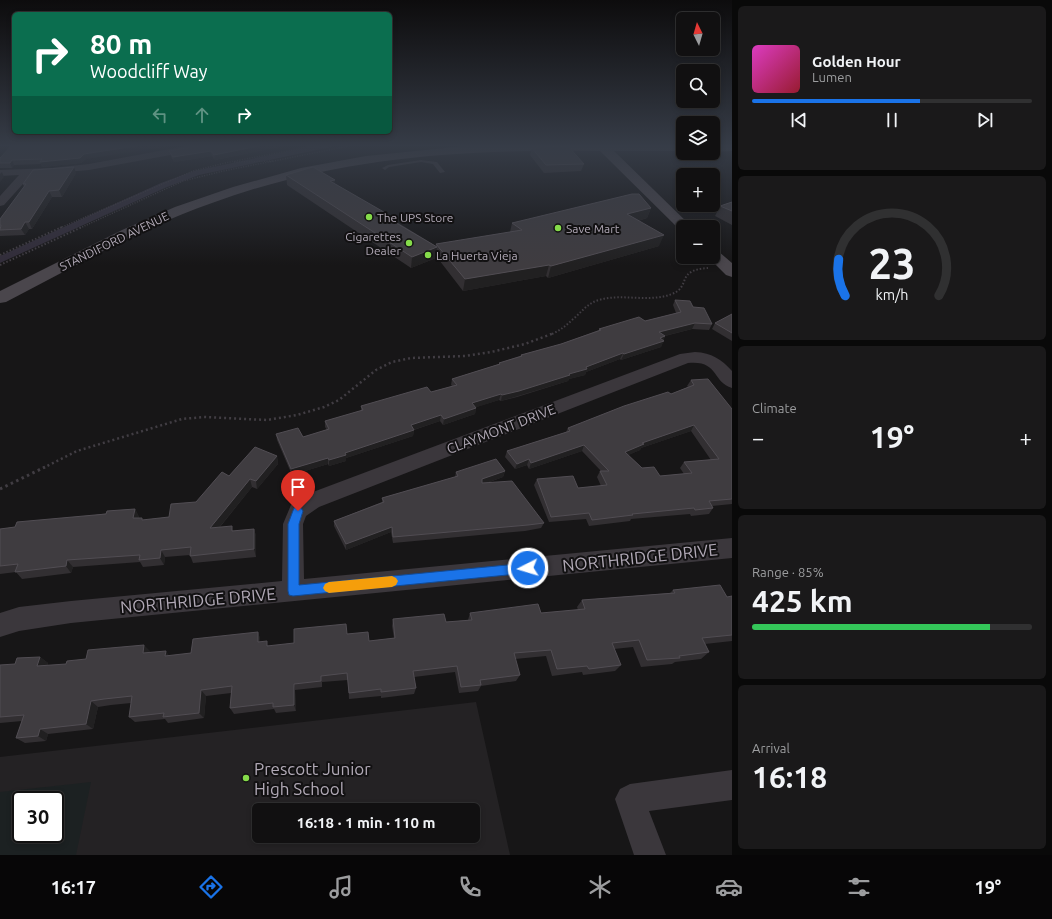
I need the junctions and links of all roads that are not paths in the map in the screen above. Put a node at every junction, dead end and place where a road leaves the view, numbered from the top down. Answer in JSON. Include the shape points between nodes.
{"nodes":[{"id":1,"x":16,"y":185,"type":"edge"},
{"id":2,"x":224,"y":185,"type":"edge"},
{"id":3,"x":254,"y":185,"type":"edge"},
{"id":4,"x":641,"y":185,"type":"edge"},
{"id":5,"x":0,"y":203,"type":"edge"},
{"id":6,"x":148,"y":213,"type":"junction"},
{"id":7,"x":678,"y":220,"type":"edge"},
{"id":8,"x":87,"y":254,"type":"junction"},
{"id":9,"x":720,"y":261,"type":"edge"},
{"id":10,"x":732,"y":272,"type":"edge"},
{"id":11,"x":0,"y":283,"type":"edge"},
{"id":12,"x":0,"y":298,"type":"edge"},
{"id":13,"x":732,"y":382,"type":"edge"},
{"id":14,"x":732,"y":548,"type":"edge"},
{"id":15,"x":293,"y":591,"type":"junction"},
{"id":16,"x":0,"y":625,"type":"edge"},
{"id":17,"x":732,"y":785,"type":"edge"},
{"id":18,"x":650,"y":855,"type":"edge"}],
"edges":[{"from":1,"to":5,"type":"street"},
{"from":2,"to":6,"type":"main road","name":"STANDIFORD AVENUE"},
{"from":3,"to":8,"type":"main road","name":"STANDIFORD AVENUE","via":[[206,200],[132,231]]},
{"from":4,"to":7,"type":"main road"},
{"from":6,"to":8,"type":"main road","via":[[137,222],[88,247],[84,252]]},
{"from":6,"to":11,"type":"main road","name":"STANDIFORD AVENUE"},
{"from":8,"to":12,"type":"main road","name":"STANDIFORD AVENUE"},
{"from":9,"to":10,"type":"main road"},
{"from":13,"to":15,"type":"street","name":"CLAYMONT DRIVE","via":[[716,362],[706,357],[686,358],[312,501],[298,511],[293,524]]},
{"from":14,"to":15,"type":"street","name":"NORTHRIDGE DRIVE"},
{"from":15,"to":16,"type":"street","name":"NORTHRIDGE DRIVE","via":[[71,612],[19,619]]},
{"from":17,"to":18,"type":"street","via":[[630,799]]}]}
